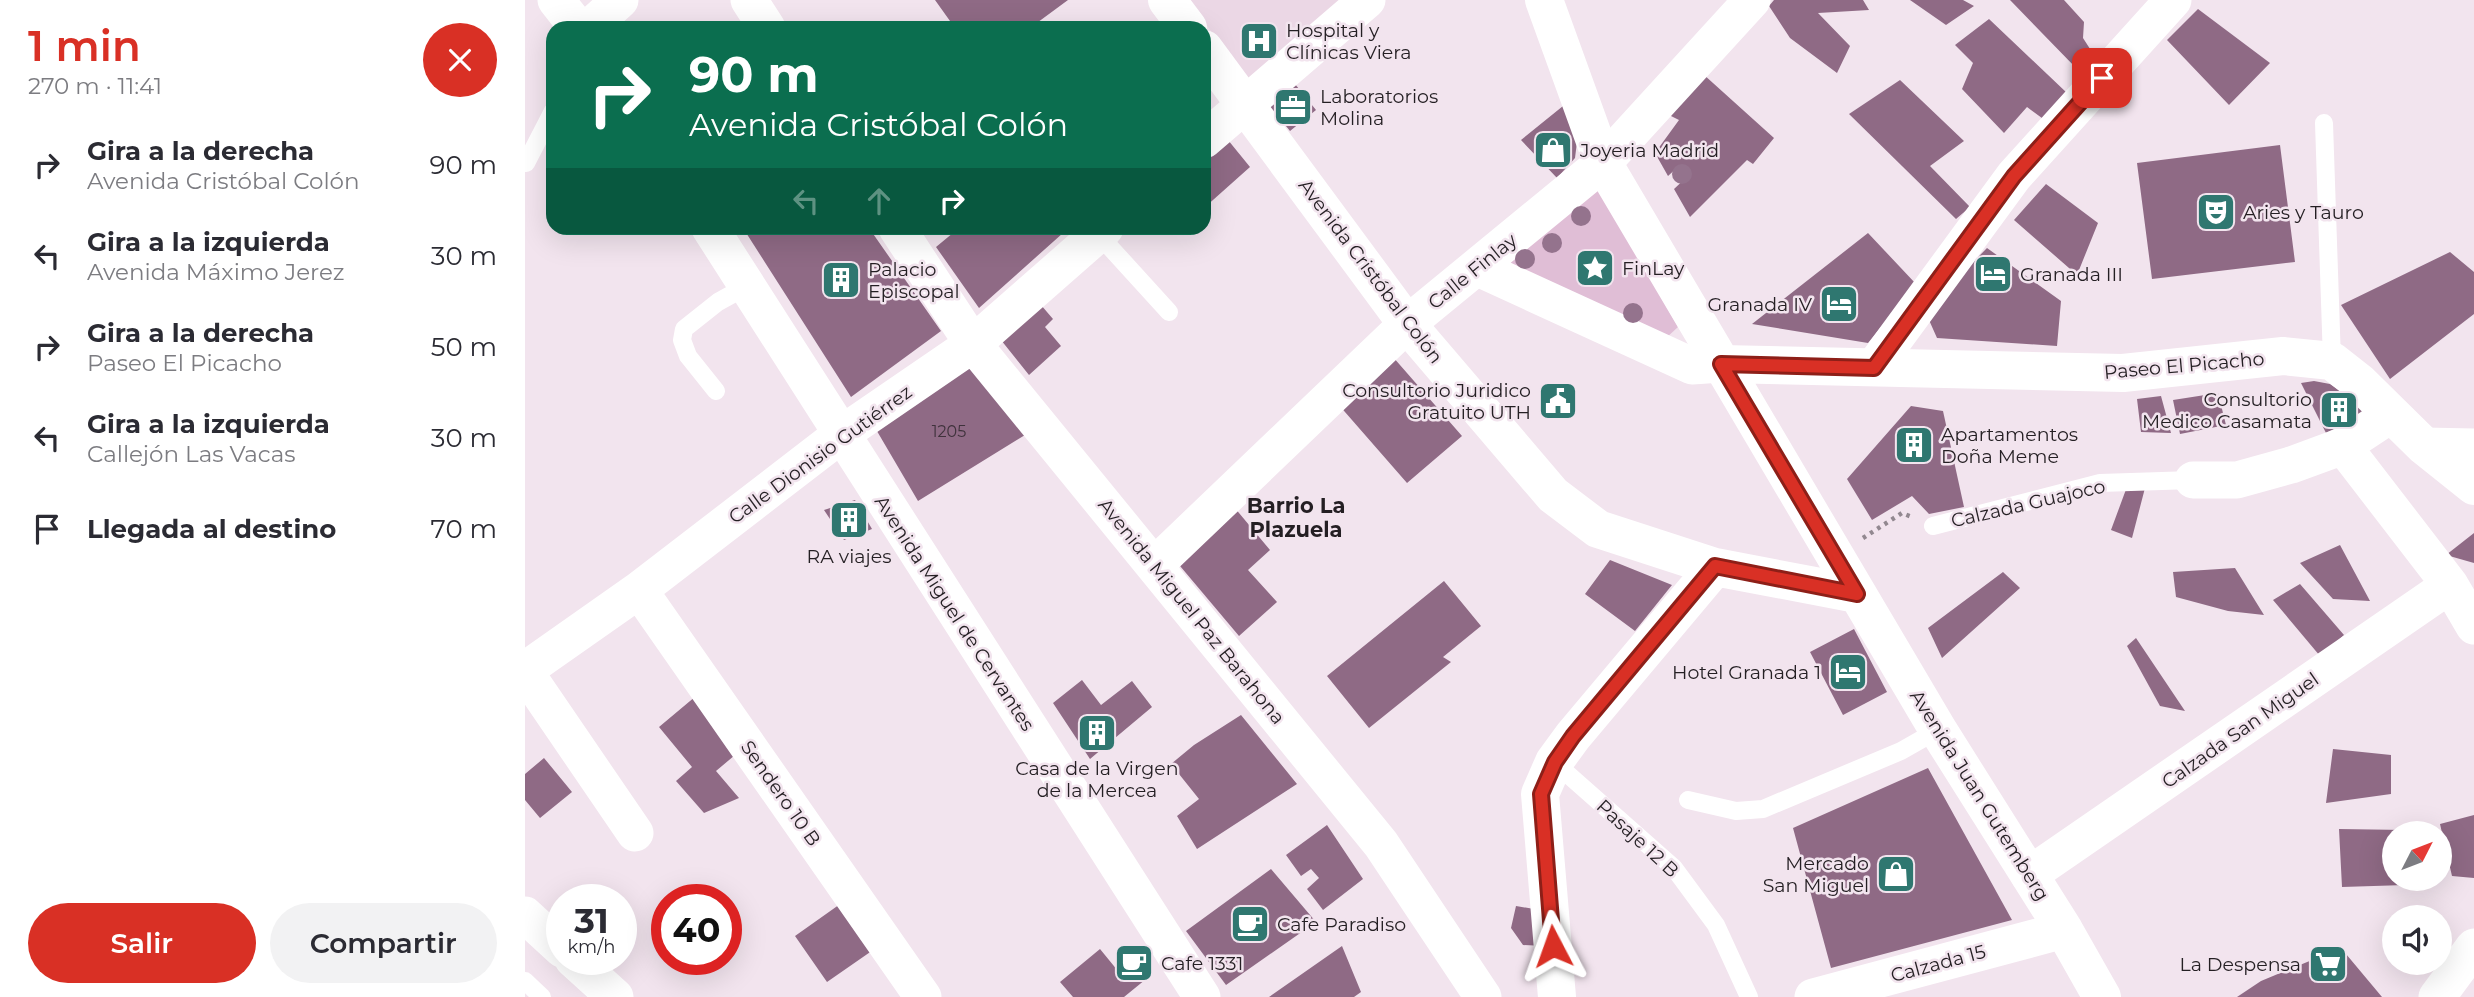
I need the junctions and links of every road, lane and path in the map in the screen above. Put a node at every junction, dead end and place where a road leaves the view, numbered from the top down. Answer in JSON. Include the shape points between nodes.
{"nodes":[{"id":1,"x":556,"y":0,"type":"edge"},
{"id":2,"x":620,"y":0,"type":"edge"},
{"id":3,"x":749,"y":0,"type":"edge"},
{"id":4,"x":1167,"y":0,"type":"edge"},
{"id":5,"x":1367,"y":0,"type":"edge"},
{"id":6,"x":1544,"y":0,"type":"edge"},
{"id":7,"x":1752,"y":0,"type":"edge"},
{"id":8,"x":2173,"y":0,"type":"edge"},
{"id":9,"x":572,"y":21,"type":"edge"},
{"id":10,"x":597,"y":21,"type":"edge"},
{"id":11,"x":762,"y":21,"type":"edge"},
{"id":12,"x":1183,"y":21,"type":"edge"},
{"id":13,"x":1211,"y":58,"type":"edge"},
{"id":14,"x":1245,"y":104,"type":"junction"},
{"id":15,"x":546,"y":124,"type":"edge"},
{"id":16,"x":2324,"y":124,"type":"dead end"},
{"id":17,"x":1211,"y":134,"type":"edge"},
{"id":18,"x":526,"y":163,"type":"edge"},
{"id":19,"x":1603,"y":163,"type":"junction"},
{"id":20,"x":714,"y":235,"type":"edge"},
{"id":21,"x":902,"y":235,"type":"edge"},
{"id":22,"x":1096,"y":235,"type":"edge"},
{"id":23,"x":1104,"y":235,"type":"edge"},
{"id":24,"x":1478,"y":268,"type":"junction"},
{"id":25,"x":747,"y":286,"type":"junction"},
{"id":26,"x":1169,"y":312,"type":"dead end"},
{"id":27,"x":1407,"y":324,"type":"junction"},
{"id":28,"x":973,"y":344,"type":"junction"},
{"id":29,"x":2332,"y":361,"type":"junction"},
{"id":30,"x":1721,"y":364,"type":"junction"},
{"id":31,"x":1874,"y":368,"type":"junction"},
{"id":32,"x":716,"y":391,"type":"dead end"},
{"id":33,"x":2390,"y":415,"type":"junction"},
{"id":34,"x":843,"y":433,"type":"junction"},
{"id":35,"x":2343,"y":446,"type":"junction"},
{"id":36,"x":2424,"y":446,"type":"junction"},
{"id":37,"x":2474,"y":447,"type":"edge"},
{"id":38,"x":2193,"y":480,"type":"joint"},
{"id":39,"x":2474,"y":486,"type":"edge"},
{"id":40,"x":1933,"y":526,"type":"joint"},
{"id":41,"x":1835,"y":555,"type":"junction"},
{"id":42,"x":1155,"y":565,"type":"junction"},
{"id":43,"x":1715,"y":566,"type":"junction"},
{"id":44,"x":2450,"y":584,"type":"junction"},
{"id":45,"x":639,"y":590,"type":"junction"},
{"id":46,"x":1857,"y":594,"type":"junction"},
{"id":47,"x":2474,"y":626,"type":"edge"},
{"id":48,"x":525,"y":671,"type":"edge"},
{"id":49,"x":1938,"y":730,"type":"junction"},
{"id":50,"x":1555,"y":762,"type":"junction"},
{"id":51,"x":1688,"y":800,"type":"dead end"},
{"id":52,"x":635,"y":833,"type":"dead end"},
{"id":53,"x":2029,"y":875,"type":"junction"},
{"id":54,"x":525,"y":915,"type":"edge"},
{"id":55,"x":2064,"y":930,"type":"junction"},
{"id":56,"x":546,"y":934,"type":"edge"},
{"id":57,"x":2474,"y":947,"type":"edge"},
{"id":58,"x":591,"y":975,"type":"edge"},
{"id":59,"x":525,"y":981,"type":"edge"},
{"id":60,"x":542,"y":997,"type":"edge"},
{"id":61,"x":615,"y":997,"type":"edge"},
{"id":62,"x":923,"y":997,"type":"edge"},
{"id":63,"x":1202,"y":997,"type":"edge"},
{"id":64,"x":1483,"y":997,"type":"edge"},
{"id":65,"x":1557,"y":997,"type":"edge"},
{"id":66,"x":1749,"y":997,"type":"edge"},
{"id":67,"x":1812,"y":997,"type":"edge"},
{"id":68,"x":2102,"y":997,"type":"edge"},
{"id":69,"x":2437,"y":997,"type":"edge"}],
"edges":[{"from":1,"to":9,"type":"street"},
{"from":2,"to":10,"type":"street"},
{"from":3,"to":11,"type":"street"},
{"from":4,"to":12,"type":"main road"},
{"from":5,"to":14,"type":"street"},
{"from":6,"to":19,"type":"main road","name":"Avenida Juan Gutemberg"},
{"from":7,"to":19,"type":"street","name":"Calle Finlay"},
{"from":8,"to":31,"type":"street","via":[[2014,176]]},
{"from":13,"to":14,"type":"main road","name":"Avenida Cristóbal Colón"},
{"from":14,"to":17,"type":"street"},
{"from":14,"to":27,"type":"main road","name":"Avenida Cristóbal Colón"},
{"from":15,"to":18,"type":"lane"},
{"from":16,"to":29,"type":"lane"},
{"from":19,"to":24,"type":"street","name":"Calle Finlay"},
{"from":19,"to":30,"type":"main road","name":"Avenida Juan Gutemberg"},
{"from":20,"to":25,"type":"street","name":"Avenida Miguel de Cervantes"},
{"from":21,"to":28,"type":"street","name":"Avenida Miguel Paz Barahona"},
{"from":22,"to":28,"type":"street","name":"Calle Dionisio Gutiérrez"},
{"from":23,"to":26,"type":"lane"},
{"from":24,"to":27,"type":"street","name":"Calle Finlay"},
{"from":24,"to":30,"type":"street","via":[[1692,366]]},
{"from":25,"to":32,"type":"lane","via":[[684,329],[682,340],[688,356]]},
{"from":25,"to":34,"type":"street","name":"Avenida Miguel de Cervantes"},
{"from":27,"to":42,"type":"street","name":"Calle Finlay"},
{"from":27,"to":43,"type":"main road","name":"Avenida Cristóbal Colón","via":[[1553,495],[1598,529]]},
{"from":28,"to":34,"type":"street","name":"Calle Dionisio Gutiérrez"},
{"from":28,"to":42,"type":"street","name":"Avenida Miguel Paz Barahona"},
{"from":29,"to":31,"type":"main road","name":"Paseo El Picacho","via":[[2283,356],[2123,373]]},
{"from":29,"to":33,"type":"main road"},
{"from":30,"to":31,"type":"main road","name":"Paseo El Picacho"},
{"from":30,"to":41,"type":"main road","name":"Avenida Juan Gutemberg"},
{"from":33,"to":35,"type":"street","name":"Calzada Guajoco"},
{"from":33,"to":36,"type":"main road"},
{"from":34,"to":45,"type":"street","name":"Calle Dionisio Gutiérrez"},
{"from":34,"to":63,"type":"street","name":"Avenida Miguel de Cervantes"},
{"from":35,"to":38,"type":"street","name":"Calzada Guajoco","via":[[2237,480]]},
{"from":35,"to":44,"type":"street"},
{"from":36,"to":37,"type":"street"},
{"from":36,"to":39,"type":"main road"},
{"from":38,"to":40,"type":"lane","name":"Calzada Guajoco","via":[[2100,483]]},
{"from":40,"to":41,"type":"path","name":"Calzada Guajoco","via":[[1902,513]]},
{"from":41,"to":46,"type":"main road","name":"Avenida Juan Gutemberg"},
{"from":42,"to":64,"type":"street","name":"Avenida Miguel Paz Barahona","via":[[1381,844]]},
{"from":43,"to":46,"type":"main road","name":"Avenida Cristóbal Colón"},
{"from":43,"to":50,"type":"main road"},
{"from":44,"to":47,"type":"street"},
{"from":44,"to":53,"type":"street","name":"Calzada San Miguel"},
{"from":45,"to":48,"type":"street","name":"Calle Dionisio Gutiérrez"},
{"from":45,"to":62,"type":"street","name":"Sendero 10 B"},
{"from":46,"to":49,"type":"main road","name":"Avenida Juan Gutemberg"},
{"from":48,"to":52,"type":"street"},
{"from":49,"to":51,"type":"lane","via":[[1901,751],[1763,809],[1736,811]]},
{"from":49,"to":53,"type":"main road","name":"Avenida Juan Gutemberg"},
{"from":50,"to":65,"type":"main road","via":[[1541,794]]},
{"from":50,"to":66,"type":"lane","name":"Pasaje 12 B","via":[[1674,868],[1716,925]]},
{"from":53,"to":55,"type":"main road","name":"Avenida Juan Gutemberg"},
{"from":54,"to":56,"type":"street"},
{"from":55,"to":67,"type":"street","name":"Calzada 15"},
{"from":55,"to":68,"type":"main road","name":"Avenida Juan Gutemberg"},
{"from":57,"to":69,"type":"street"},
{"from":58,"to":61,"type":"street"},
{"from":59,"to":60,"type":"lane"}]}
